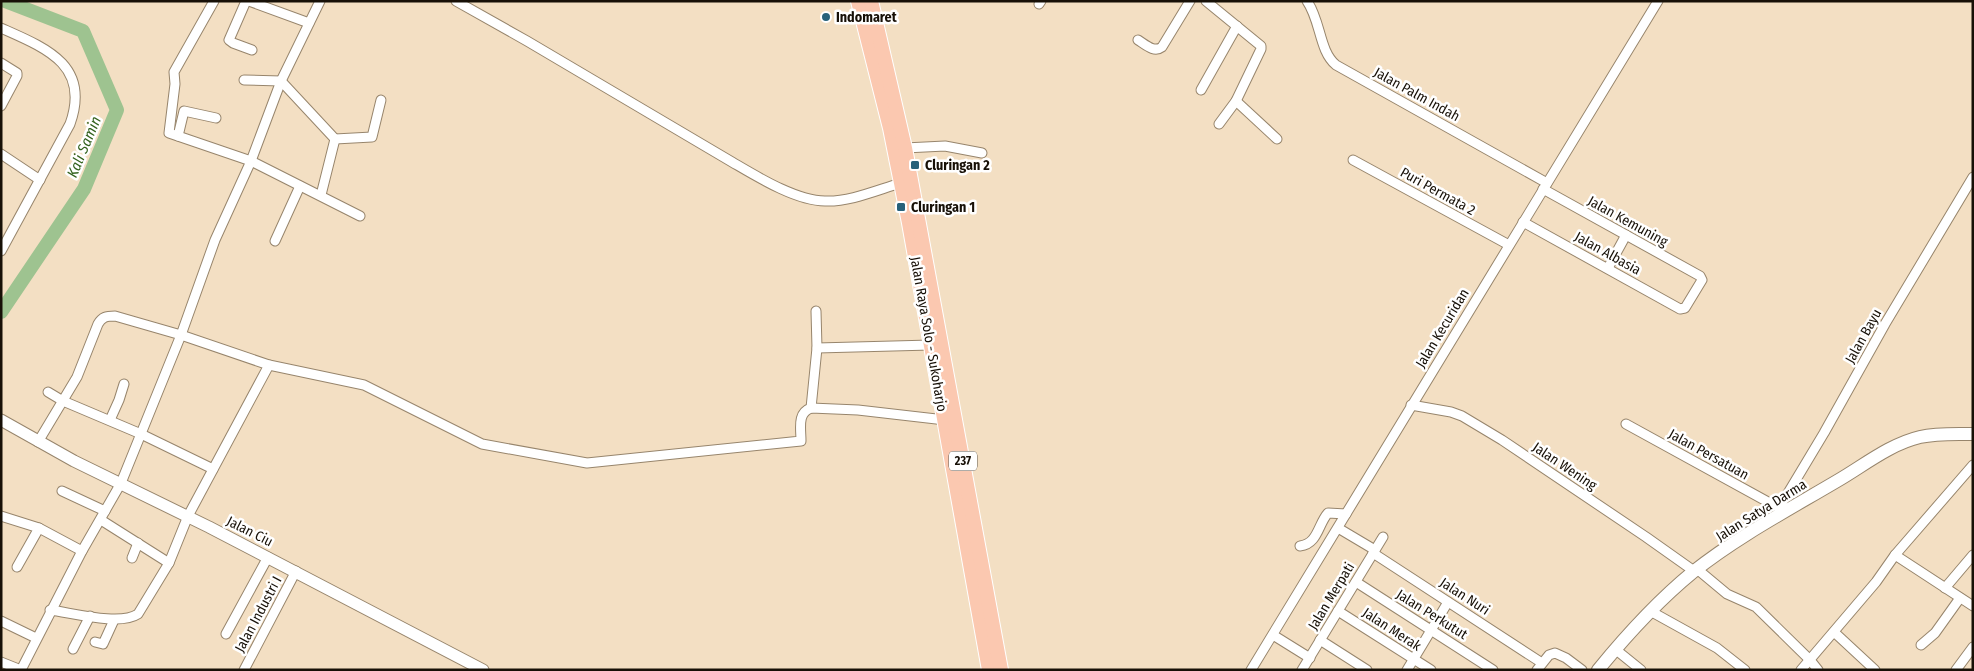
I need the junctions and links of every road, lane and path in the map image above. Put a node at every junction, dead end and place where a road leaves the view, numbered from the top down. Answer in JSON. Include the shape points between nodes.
{"nodes":[{"id":1,"x":214,"y":1,"type":"edge"},
{"id":2,"x":248,"y":1,"type":"edge"},
{"id":3,"x":320,"y":1,"type":"edge"},
{"id":4,"x":456,"y":1,"type":"edge"},
{"id":5,"x":858,"y":1,"type":"edge"},
{"id":6,"x":871,"y":1,"type":"edge"},
{"id":7,"x":1190,"y":1,"type":"edge"},
{"id":8,"x":1206,"y":1,"type":"edge"},
{"id":9,"x":1307,"y":1,"type":"edge"},
{"id":10,"x":1658,"y":1,"type":"edge"},
{"id":11,"x":309,"y":23,"type":"junction"},
{"id":12,"x":1237,"y":26,"type":"junction"},
{"id":13,"x":1,"y":28,"type":"edge"},
{"id":14,"x":1138,"y":40,"type":"dead end"},
{"id":15,"x":252,"y":50,"type":"dead end"},
{"id":16,"x":1,"y":63,"type":"edge"},
{"id":17,"x":244,"y":80,"type":"dead end"},
{"id":18,"x":280,"y":82,"type":"junction"},
{"id":19,"x":1201,"y":90,"type":"dead end"},
{"id":20,"x":381,"y":100,"type":"dead end"},
{"id":21,"x":1236,"y":101,"type":"junction"},
{"id":22,"x":1,"y":106,"type":"edge"},
{"id":23,"x":216,"y":118,"type":"dead end"},
{"id":24,"x":1219,"y":124,"type":"dead end"},
{"id":25,"x":178,"y":136,"type":"junction"},
{"id":26,"x":335,"y":139,"type":"junction"},
{"id":27,"x":1277,"y":139,"type":"dead end"},
{"id":28,"x":905,"y":148,"type":"junction"},
{"id":29,"x":982,"y":153,"type":"dead end"},
{"id":30,"x":1,"y":154,"type":"edge"},
{"id":31,"x":1353,"y":160,"type":"dead end"},
{"id":32,"x":251,"y":161,"type":"junction"},
{"id":33,"x":1973,"y":177,"type":"edge"},
{"id":34,"x":40,"y":180,"type":"junction"},
{"id":35,"x":901,"y":183,"type":"junction"},
{"id":36,"x":300,"y":186,"type":"junction"},
{"id":37,"x":1545,"y":186,"type":"junction"},
{"id":38,"x":321,"y":195,"type":"junction"},
{"id":39,"x":360,"y":216,"type":"dead end"},
{"id":40,"x":1523,"y":222,"type":"junction"},
{"id":41,"x":914,"y":223,"type":"junction"},
{"id":42,"x":1626,"y":235,"type":"junction"},
{"id":43,"x":275,"y":241,"type":"dead end"},
{"id":44,"x":1509,"y":246,"type":"junction"},
{"id":45,"x":1,"y":252,"type":"edge"},
{"id":46,"x":920,"y":253,"type":"junction"},
{"id":47,"x":1608,"y":268,"type":"junction"},
{"id":48,"x":1680,"y":309,"type":"joint"},
{"id":49,"x":816,"y":311,"type":"dead end"},
{"id":50,"x":181,"y":335,"type":"junction"},
{"id":51,"x":931,"y":345,"type":"junction"},
{"id":52,"x":817,"y":348,"type":"junction"},
{"id":53,"x":269,"y":365,"type":"junction"},
{"id":54,"x":124,"y":384,"type":"dead end"},
{"id":55,"x":48,"y":392,"type":"dead end"},
{"id":56,"x":63,"y":401,"type":"junction"},
{"id":57,"x":1411,"y":405,"type":"junction"},
{"id":58,"x":811,"y":408,"type":"junction"},
{"id":59,"x":1,"y":420,"type":"edge"},
{"id":60,"x":110,"y":420,"type":"junction"},
{"id":61,"x":945,"y":420,"type":"junction"},
{"id":62,"x":1626,"y":424,"type":"dead end"},
{"id":63,"x":141,"y":434,"type":"junction"},
{"id":64,"x":1973,"y":434,"type":"edge"},
{"id":65,"x":38,"y":442,"type":"junction"},
{"id":66,"x":1973,"y":464,"type":"edge"},
{"id":67,"x":213,"y":469,"type":"junction"},
{"id":68,"x":121,"y":483,"type":"junction"},
{"id":69,"x":62,"y":491,"type":"dead end"},
{"id":70,"x":1780,"y":511,"type":"junction"},
{"id":71,"x":1346,"y":514,"type":"junction"},
{"id":72,"x":1,"y":516,"type":"edge"},
{"id":73,"x":103,"y":516,"type":"junction"},
{"id":74,"x":188,"y":516,"type":"junction"},
{"id":75,"x":39,"y":528,"type":"junction"},
{"id":76,"x":1338,"y":528,"type":"junction"},
{"id":77,"x":1383,"y":537,"type":"dead end"},
{"id":78,"x":138,"y":543,"type":"junction"},
{"id":79,"x":1300,"y":546,"type":"dead end"},
{"id":80,"x":82,"y":551,"type":"junction"},
{"id":81,"x":1374,"y":552,"type":"junction"},
{"id":82,"x":1895,"y":555,"type":"junction"},
{"id":83,"x":1973,"y":555,"type":"edge"},
{"id":84,"x":268,"y":557,"type":"junction"},
{"id":85,"x":132,"y":558,"type":"dead end"},
{"id":86,"x":169,"y":563,"type":"junction"},
{"id":87,"x":17,"y":567,"type":"dead end"},
{"id":88,"x":1696,"y":570,"type":"junction"},
{"id":89,"x":296,"y":572,"type":"junction"},
{"id":90,"x":1356,"y":582,"type":"junction"},
{"id":91,"x":1945,"y":588,"type":"junction"},
{"id":92,"x":1960,"y":598,"type":"junction"},
{"id":93,"x":1448,"y":602,"type":"junction"},
{"id":94,"x":1973,"y":606,"type":"edge"},
{"id":95,"x":50,"y":610,"type":"junction"},
{"id":96,"x":1338,"y":611,"type":"junction"},
{"id":97,"x":1652,"y":612,"type":"junction"},
{"id":98,"x":90,"y":616,"type":"junction"},
{"id":99,"x":1,"y":620,"type":"edge"},
{"id":100,"x":114,"y":620,"type":"junction"},
{"id":101,"x":1431,"y":630,"type":"junction"},
{"id":102,"x":1834,"y":632,"type":"junction"},
{"id":103,"x":226,"y":634,"type":"dead end"},
{"id":104,"x":1273,"y":634,"type":"junction"},
{"id":105,"x":36,"y":638,"type":"junction"},
{"id":106,"x":1320,"y":640,"type":"junction"},
{"id":107,"x":95,"y":642,"type":"dead end"},
{"id":108,"x":1921,"y":645,"type":"dead end"},
{"id":109,"x":1973,"y":647,"type":"edge"},
{"id":110,"x":73,"y":649,"type":"dead end"},
{"id":111,"x":1615,"y":649,"type":"junction"},
{"id":112,"x":1310,"y":658,"type":"junction"},
{"id":113,"x":1413,"y":659,"type":"junction"},
{"id":114,"x":1810,"y":660,"type":"junction"},
{"id":115,"x":1,"y":662,"type":"edge"},
{"id":116,"x":1540,"y":666,"type":"edge"},
{"id":117,"x":244,"y":670,"type":"edge"},
{"id":118,"x":484,"y":670,"type":"edge"},
{"id":119,"x":989,"y":670,"type":"edge"},
{"id":120,"x":1001,"y":670,"type":"edge"},
{"id":121,"x":1251,"y":670,"type":"edge"},
{"id":122,"x":1303,"y":670,"type":"edge"},
{"id":123,"x":1367,"y":670,"type":"edge"},
{"id":124,"x":1407,"y":670,"type":"edge"},
{"id":125,"x":1431,"y":670,"type":"edge"},
{"id":126,"x":1493,"y":670,"type":"edge"},
{"id":127,"x":1582,"y":670,"type":"edge"},
{"id":128,"x":1598,"y":670,"type":"edge"},
{"id":129,"x":1641,"y":670,"type":"edge"},
{"id":130,"x":1745,"y":670,"type":"edge"},
{"id":131,"x":1801,"y":670,"type":"edge"},
{"id":132,"x":1818,"y":670,"type":"edge"},
{"id":133,"x":1875,"y":670,"type":"edge"},
{"id":134,"x":1956,"y":670,"type":"edge"}],
"edges":[{"from":1,"to":25,"type":"street","via":[[174,72],[176,84],[169,133]]},
{"from":2,"to":11,"type":"street"},
{"from":2,"to":15,"type":"street","via":[[229,40]]},
{"from":3,"to":11,"type":"street"},
{"from":4,"to":35,"type":"street","via":[[787,191],[815,200],[842,200]]},
{"from":5,"to":35,"type":"main road","name":"Jalan Raya Solo - Sukoharjo","number":"237"},
{"from":6,"to":28,"type":"main road","name":"Jalan Raya Solo - Sukoharjo","number":"237"},
{"from":7,"to":14,"type":"street","via":[[1162,47],[1153,49]]},
{"from":8,"to":12,"type":"street"},
{"from":9,"to":37,"type":"street","name":"Jalan Palm Indah","via":[[1316,16],[1329,59],[1336,65]]},
{"from":10,"to":37,"type":"street","name":"Jalan Kecuridan"},
{"from":11,"to":18,"type":"street"},
{"from":12,"to":19,"type":"street"},
{"from":12,"to":21,"type":"street","via":[[1261,49]]},
{"from":13,"to":34,"type":"street","via":[[45,48],[60,60],[76,93],[70,124]]},
{"from":16,"to":22,"type":"street","via":[[17,76]]},
{"from":17,"to":18,"type":"street"},
{"from":18,"to":26,"type":"street"},
{"from":18,"to":32,"type":"street"},
{"from":20,"to":26,"type":"street","via":[[372,137]]},
{"from":21,"to":24,"type":"street"},
{"from":21,"to":27,"type":"street"},
{"from":23,"to":25,"type":"street","via":[[184,111]]},
{"from":25,"to":32,"type":"street"},
{"from":26,"to":38,"type":"street"},
{"from":28,"to":29,"type":"street","via":[[945,146]]},
{"from":28,"to":41,"type":"main road","name":"Jalan Raya Solo - Sukoharjo","number":"237"},
{"from":30,"to":34,"type":"street"},
{"from":31,"to":44,"type":"street","name":"Puri Permata 2"},
{"from":32,"to":36,"type":"street"},
{"from":32,"to":50,"type":"street","via":[[215,240]]},
{"from":33,"to":70,"type":"street","name":"Jalan Bayu","via":[[1885,324]]},
{"from":34,"to":45,"type":"street"},
{"from":35,"to":41,"type":"main road","name":"Jalan Raya Solo - Sukoharjo","number":"237"},
{"from":36,"to":38,"type":"street"},
{"from":36,"to":43,"type":"street"},
{"from":37,"to":40,"type":"street","name":"Jalan Kecuridan"},
{"from":37,"to":42,"type":"street","name":"Jalan Kemuning"},
{"from":38,"to":39,"type":"street"},
{"from":40,"to":44,"type":"street","name":"Jalan Kecuridan"},
{"from":40,"to":47,"type":"street","name":"Jalan Albasia"},
{"from":41,"to":46,"type":"main road","name":"Jalan Raya Solo - Sukoharjo","number":"237"},
{"from":42,"to":47,"type":"street"},
{"from":42,"to":48,"type":"street","name":"Jalan Kemuning","via":[[1700,276],[1702,280],[1685,308]]},
{"from":44,"to":57,"type":"street","name":"Jalan Kecuridan"},
{"from":46,"to":51,"type":"main road","name":"Jalan Raya Solo - Sukoharjo","number":"237"},
{"from":46,"to":120,"type":"main road","name":"Jalan Raya Solo - Sukoharjo","number":"237"},
{"from":47,"to":48,"type":"street","name":"Jalan Albasia"},
{"from":49,"to":52,"type":"street"},
{"from":50,"to":53,"type":"street"},
{"from":50,"to":56,"type":"street","via":[[106,316],[98,324],[80,371]]},
{"from":50,"to":63,"type":"street"},
{"from":51,"to":52,"type":"street"},
{"from":51,"to":61,"type":"main road","name":"Jalan Raya Solo - Sukoharjo","number":"237"},
{"from":52,"to":58,"type":"street"},
{"from":53,"to":58,"type":"street","via":[[364,386],[482,444],[580,463],[801,441],[801,417]]},
{"from":53,"to":67,"type":"street"},
{"from":54,"to":60,"type":"street"},
{"from":55,"to":56,"type":"street"},
{"from":56,"to":60,"type":"street"},
{"from":56,"to":65,"type":"street"},
{"from":57,"to":71,"type":"street","name":"Jalan Kecuridan"},
{"from":57,"to":88,"type":"street","name":"Jalan Wening","via":[[1462,416]]},
{"from":58,"to":61,"type":"street"},
{"from":59,"to":65,"type":"street","name":"Jalan Ciu"},
{"from":60,"to":63,"type":"street"},
{"from":61,"to":119,"type":"main road","name":"Jalan Raya Solo - Sukoharjo","number":"237"},
{"from":62,"to":70,"type":"street","name":"Jalan Persatuan"},
{"from":63,"to":67,"type":"street"},
{"from":63,"to":68,"type":"street"},
{"from":64,"to":70,"type":"main road","name":"Jalan Satya Darma","via":[[1942,434],[1909,440]]},
{"from":65,"to":68,"type":"street","name":"Jalan Ciu"},
{"from":66,"to":82,"type":"street"},
{"from":67,"to":74,"type":"street"},
{"from":68,"to":73,"type":"street"},
{"from":68,"to":74,"type":"street","name":"Jalan Ciu"},
{"from":69,"to":73,"type":"street"},
{"from":70,"to":88,"type":"main road","name":"Jalan Satya Darma"},
{"from":71,"to":76,"type":"street","name":"Jalan Kecuridan"},
{"from":71,"to":79,"type":"street","via":[[1328,513],[1313,540]]},
{"from":72,"to":75,"type":"street"},
{"from":73,"to":78,"type":"street"},
{"from":73,"to":80,"type":"street"},
{"from":74,"to":84,"type":"street","name":"Jalan Ciu"},
{"from":74,"to":86,"type":"street"},
{"from":75,"to":80,"type":"street"},
{"from":75,"to":87,"type":"street"},
{"from":76,"to":81,"type":"street","name":"Jalan Nuri"},
{"from":76,"to":104,"type":"street","name":"Jalan Kecuridan"},
{"from":77,"to":81,"type":"street","name":"Jalan Merpati"},
{"from":78,"to":85,"type":"street"},
{"from":78,"to":86,"type":"street"},
{"from":80,"to":95,"type":"street"},
{"from":81,"to":90,"type":"street","name":"Jalan Merpati"},
{"from":81,"to":93,"type":"street","name":"Jalan Nuri"},
{"from":82,"to":91,"type":"street"},
{"from":82,"to":102,"type":"street"},
{"from":83,"to":91,"type":"street"},
{"from":84,"to":89,"type":"street","name":"Jalan Ciu"},
{"from":84,"to":103,"type":"street"},
{"from":86,"to":100,"type":"street","via":[[138,614]]},
{"from":88,"to":97,"type":"main road","name":"Jalan Satya Darma"},
{"from":88,"to":114,"type":"street","name":"Jalan Wening","via":[[1727,594],[1756,607]]},
{"from":89,"to":117,"type":"street","name":"Jalan Industri I"},
{"from":89,"to":118,"type":"street","name":"Jalan Ciu"},
{"from":90,"to":96,"type":"street","name":"Jalan Merpati"},
{"from":90,"to":101,"type":"street","name":"Jalan Perkutut"},
{"from":91,"to":92,"type":"street"},
{"from":92,"to":94,"type":"street"},
{"from":92,"to":108,"type":"street","via":[[1935,633]]},
{"from":93,"to":101,"type":"street"},
{"from":93,"to":116,"type":"street","name":"Jalan Nuri"},
{"from":95,"to":98,"type":"street"},
{"from":95,"to":105,"type":"street"},
{"from":96,"to":106,"type":"street","name":"Jalan Merpati"},
{"from":96,"to":113,"type":"street","name":"Jalan Merak"},
{"from":97,"to":111,"type":"main road","name":"Jalan Satya Darma"},
{"from":97,"to":130,"type":"street","via":[[1717,648]]},
{"from":98,"to":100,"type":"street"},
{"from":98,"to":110,"type":"street"},
{"from":99,"to":105,"type":"street"},
{"from":100,"to":107,"type":"street","via":[[103,644]]},
{"from":101,"to":113,"type":"street"},
{"from":101,"to":126,"type":"street","name":"Jalan Perkutut"},
{"from":102,"to":114,"type":"street"},
{"from":102,"to":133,"type":"street"},
{"from":104,"to":112,"type":"street"},
{"from":104,"to":121,"type":"street","name":"Jalan Kecuridan"},
{"from":105,"to":115,"type":"street","via":[[21,670]]},
{"from":106,"to":112,"type":"street","name":"Jalan Merpati"},
{"from":106,"to":123,"type":"street"},
{"from":109,"to":134,"type":"street"},
{"from":111,"to":128,"type":"main road","name":"Jalan Satya Darma"},
{"from":111,"to":129,"type":"street"},
{"from":112,"to":122,"type":"street","name":"Jalan Merpati"},
{"from":113,"to":124,"type":"street"},
{"from":113,"to":125,"type":"street","name":"Jalan Merak"},
{"from":114,"to":131,"type":"street"},
{"from":114,"to":132,"type":"street","name":"Jalan Wening"},
{"from":116,"to":127,"type":"street","via":[[1549,655],[1556,653]]}]}
